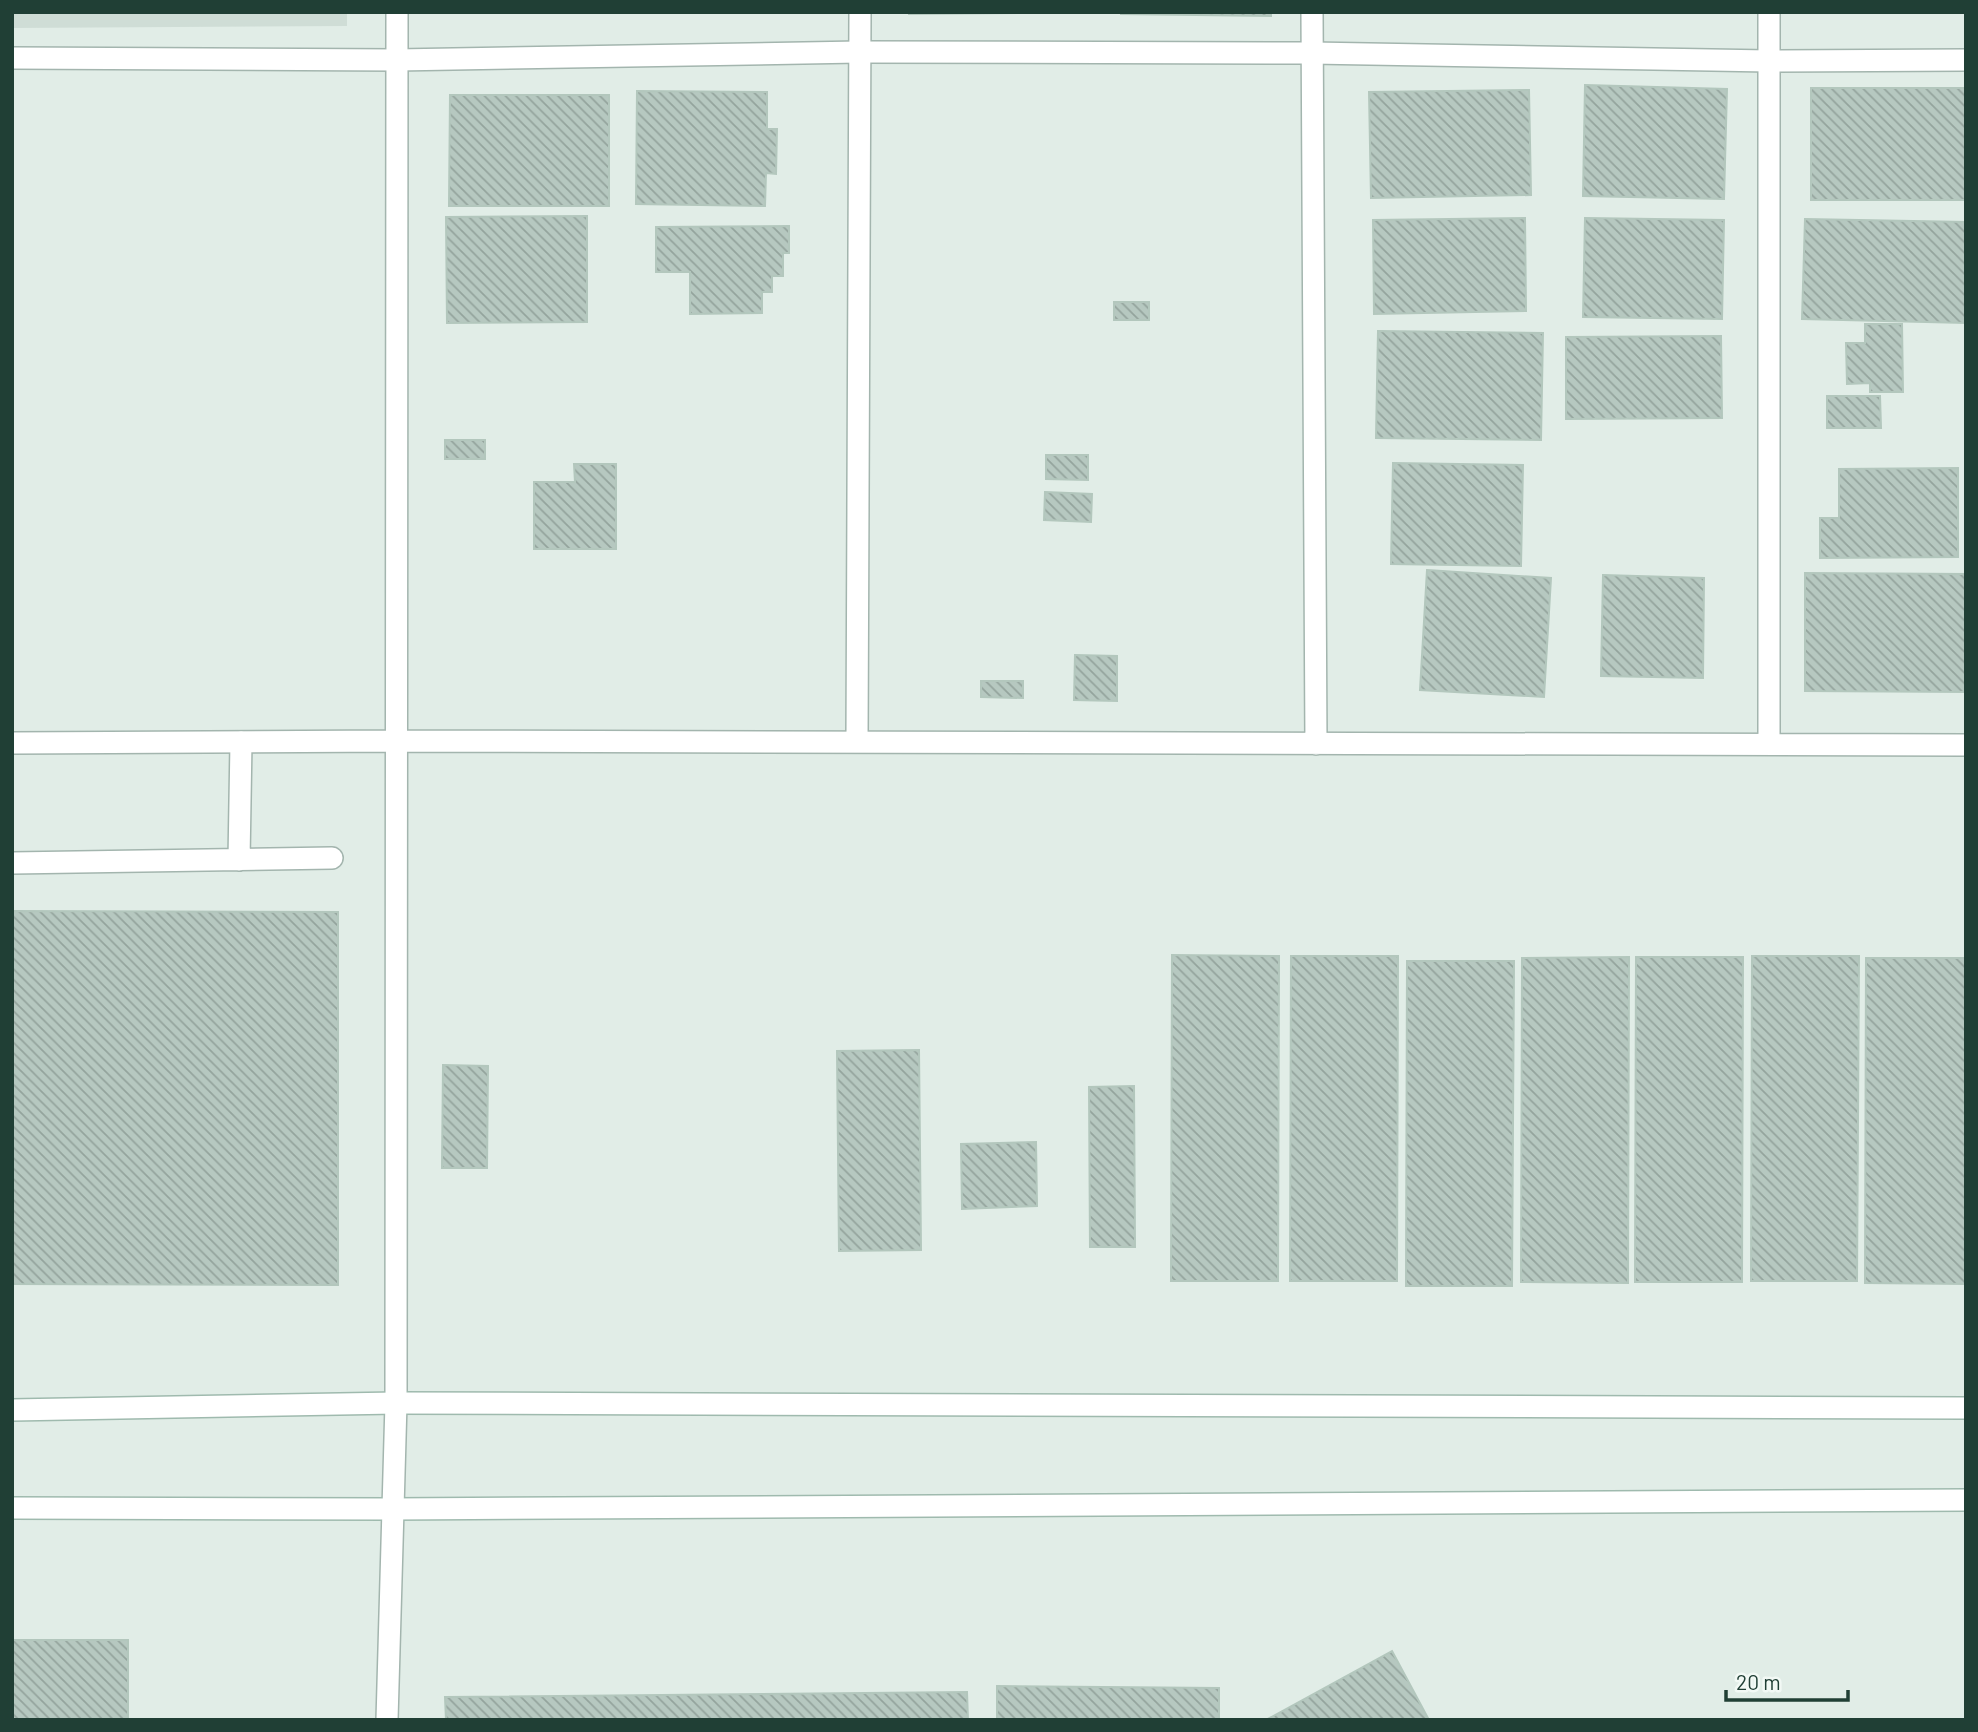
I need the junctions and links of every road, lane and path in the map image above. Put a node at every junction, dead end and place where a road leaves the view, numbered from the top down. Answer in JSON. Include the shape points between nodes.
{"nodes":[{"id":1,"x":397,"y":12,"type":"edge"},
{"id":2,"x":860,"y":12,"type":"edge"},
{"id":3,"x":1312,"y":12,"type":"edge"},
{"id":4,"x":1769,"y":12,"type":"edge"},
{"id":5,"x":859,"y":52,"type":"junction"},
{"id":6,"x":1312,"y":53,"type":"junction"},
{"id":7,"x":12,"y":58,"type":"edge"},
{"id":8,"x":397,"y":60,"type":"junction"},
{"id":9,"x":1966,"y":60,"type":"edge"},
{"id":10,"x":1769,"y":61,"type":"junction"},
{"id":11,"x":397,"y":741,"type":"junction"},
{"id":12,"x":241,"y":742,"type":"junction"},
{"id":13,"x":857,"y":742,"type":"junction"},
{"id":14,"x":12,"y":743,"type":"edge"},
{"id":15,"x":1316,"y":744,"type":"junction"},
{"id":16,"x":1769,"y":744,"type":"junction"},
{"id":17,"x":1966,"y":745,"type":"edge"},
{"id":18,"x":332,"y":858,"type":"dead end"},
{"id":19,"x":239,"y":860,"type":"junction"},
{"id":20,"x":12,"y":863,"type":"edge"},
{"id":21,"x":396,"y":1403,"type":"junction"},
{"id":22,"x":1966,"y":1408,"type":"edge"},
{"id":23,"x":12,"y":1410,"type":"edge"},
{"id":24,"x":1966,"y":1500,"type":"edge"},
{"id":25,"x":12,"y":1508,"type":"edge"},
{"id":26,"x":393,"y":1509,"type":"junction"},
{"id":27,"x":387,"y":1720,"type":"edge"}],
"edges":[{"from":1,"to":8,"type":"street"},
{"from":2,"to":5,"type":"street"},
{"from":3,"to":6,"type":"street"},
{"from":4,"to":10,"type":"street"},
{"from":5,"to":6,"type":"street"},
{"from":5,"to":8,"type":"street"},
{"from":5,"to":13,"type":"street"},
{"from":6,"to":10,"type":"street"},
{"from":6,"to":15,"type":"street"},
{"from":7,"to":8,"type":"street"},
{"from":8,"to":11,"type":"street"},
{"from":9,"to":10,"type":"street"},
{"from":10,"to":16,"type":"street"},
{"from":11,"to":12,"type":"street"},
{"from":11,"to":13,"type":"street"},
{"from":11,"to":21,"type":"street"},
{"from":12,"to":14,"type":"street"},
{"from":12,"to":19,"type":"street"},
{"from":13,"to":15,"type":"street"},
{"from":15,"to":16,"type":"street"},
{"from":16,"to":17,"type":"street"},
{"from":18,"to":19,"type":"street"},
{"from":19,"to":20,"type":"street"},
{"from":21,"to":22,"type":"street"},
{"from":21,"to":23,"type":"street"},
{"from":21,"to":26,"type":"street"},
{"from":24,"to":26,"type":"street"},
{"from":25,"to":26,"type":"street"},
{"from":26,"to":27,"type":"street"}]}
